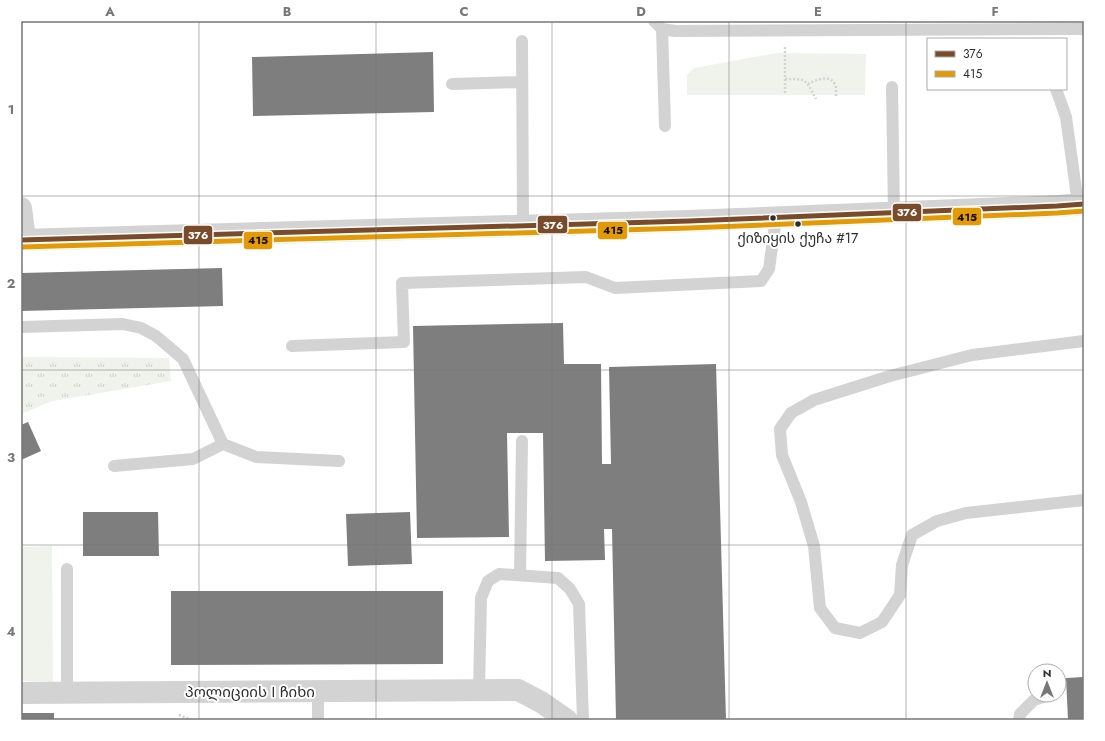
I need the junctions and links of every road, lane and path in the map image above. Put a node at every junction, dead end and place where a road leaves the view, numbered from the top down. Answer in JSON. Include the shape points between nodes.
{"nodes":[{"id":1,"x":658,"y":25,"type":"edge"},
{"id":2,"x":1057,"y":25,"type":"edge"},
{"id":3,"x":1084,"y":29,"type":"edge"},
{"id":4,"x":785,"y":31,"type":"junction"},
{"id":5,"x":522,"y":41,"type":"dead end"},
{"id":6,"x":784,"y":79,"type":"junction"},
{"id":7,"x":522,"y":82,"type":"junction"},
{"id":8,"x":452,"y":84,"type":"dead end"},
{"id":9,"x":808,"y":84,"type":"junction"},
{"id":10,"x":892,"y":87,"type":"dead end"},
{"id":11,"x":1056,"y":90,"type":"edge"},
{"id":12,"x":784,"y":93,"type":"dead end"},
{"id":13,"x":836,"y":98,"type":"dead end"},
{"id":14,"x":816,"y":99,"type":"dead end"},
{"id":15,"x":665,"y":126,"type":"dead end"},
{"id":16,"x":1081,"y":204,"type":"edge"},
{"id":17,"x":21,"y":208,"type":"edge"},
{"id":18,"x":894,"y":213,"type":"junction"},
{"id":19,"x":776,"y":218,"type":"junction"},
{"id":20,"x":523,"y":226,"type":"junction"},
{"id":21,"x":23,"y":240,"type":"edge"},
{"id":22,"x":21,"y":327,"type":"edge"},
{"id":23,"x":1084,"y":341,"type":"edge"},
{"id":24,"x":292,"y":346,"type":"dead end"},
{"id":25,"x":522,"y":441,"type":"dead end"},
{"id":26,"x":223,"y":444,"type":"junction"},
{"id":27,"x":339,"y":461,"type":"dead end"},
{"id":28,"x":114,"y":466,"type":"dead end"},
{"id":29,"x":1084,"y":500,"type":"edge"},
{"id":30,"x":66,"y":569,"type":"dead end"},
{"id":31,"x":520,"y":575,"type":"junction"},
{"id":32,"x":479,"y":690,"type":"junction"},
{"id":33,"x":318,"y":692,"type":"junction"},
{"id":34,"x":21,"y":693,"type":"edge"},
{"id":35,"x":67,"y":693,"type":"junction"},
{"id":36,"x":1031,"y":703,"type":"edge"},
{"id":37,"x":318,"y":720,"type":"edge"},
{"id":38,"x":567,"y":720,"type":"edge"},
{"id":39,"x":583,"y":720,"type":"edge"},
{"id":40,"x":1019,"y":720,"type":"edge"}],
"edges":[{"from":1,"to":4,"type":"lane","via":[[675,31]]},
{"from":1,"to":15,"type":"lane"},
{"from":2,"to":3,"type":"lane"},
{"from":2,"to":4,"type":"lane"},
{"from":4,"to":6,"type":"path"},
{"from":5,"to":7,"type":"lane"},
{"from":6,"to":9,"type":"path","via":[[802,79]]},
{"from":6,"to":12,"type":"path"},
{"from":7,"to":8,"type":"lane"},
{"from":7,"to":20,"type":"lane"},
{"from":9,"to":13,"type":"path","via":[[817,79],[827,78],[836,87]]},
{"from":9,"to":14,"type":"path"},
{"from":10,"to":18,"type":"lane"},
{"from":11,"to":16,"type":"lane","via":[[1066,117]]},
{"from":16,"to":18,"type":"street"},
{"from":17,"to":21,"type":"street"},
{"from":18,"to":19,"type":"street"},
{"from":19,"to":20,"type":"street"},
{"from":19,"to":24,"type":"lane","via":[[769,269],[761,281],[615,288],[586,277],[402,284],[404,342]]},
{"from":20,"to":21,"type":"street"},
{"from":22,"to":26,"type":"lane","via":[[123,324],[141,328],[156,336],[183,359]]},
{"from":23,"to":29,"type":"lane","via":[[972,355],[890,376],[814,400],[790,413],[780,428],[782,455],[801,502],[814,546],[820,608],[835,628],[860,633],[882,622],[900,595],[902,565],[912,535],[937,521],[966,514]]},
{"from":25,"to":31,"type":"lane"},
{"from":26,"to":27,"type":"lane","via":[[256,457]]},
{"from":26,"to":28,"type":"lane","via":[[193,459]]},
{"from":30,"to":35,"type":"lane"},
{"from":31,"to":32,"type":"lane","via":[[499,574],[488,581],[481,598]]},
{"from":31,"to":39,"type":"lane","via":[[558,578],[570,589],[579,604]]},
{"from":32,"to":33,"type":"street","name":"პოლიციის I ჩიხი"},
{"from":32,"to":38,"type":"street","name":"პოლიციის I ჩიხი","via":[[518,690]]},
{"from":33,"to":35,"type":"street","name":"პოლიციის I ჩიხი"},
{"from":33,"to":37,"type":"lane"},
{"from":34,"to":35,"type":"street","name":"პოლიციის I ჩიხი"},
{"from":36,"to":40,"type":"lane","via":[[1020,714]]}]}
